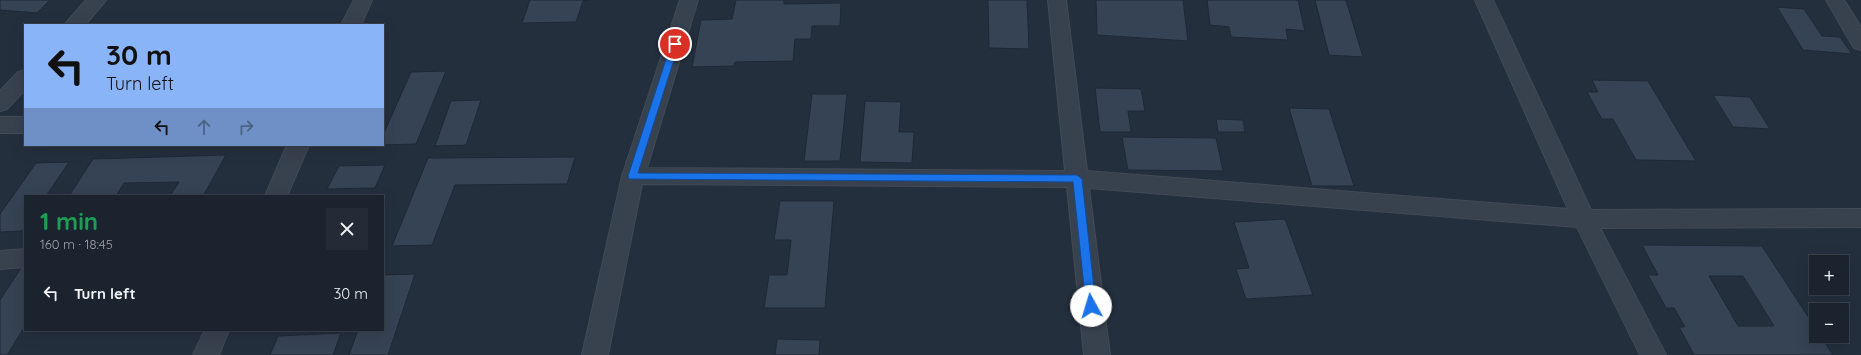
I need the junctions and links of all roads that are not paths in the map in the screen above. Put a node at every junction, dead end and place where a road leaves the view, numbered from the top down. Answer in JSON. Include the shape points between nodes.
{"nodes":[{"id":1,"x":97,"y":0,"type":"edge"},
{"id":2,"x":363,"y":0,"type":"edge"},
{"id":3,"x":689,"y":0,"type":"edge"},
{"id":4,"x":1057,"y":0,"type":"edge"},
{"id":5,"x":1484,"y":0,"type":"edge"},
{"id":6,"x":1835,"y":0,"type":"edge"},
{"id":7,"x":75,"y":24,"type":"edge"},
{"id":8,"x":352,"y":24,"type":"edge"},
{"id":9,"x":1861,"y":43,"type":"edge"},
{"id":10,"x":24,"y":78,"type":"edge"},
{"id":11,"x":0,"y":104,"type":"edge"},
{"id":12,"x":0,"y":125,"type":"edge"},
{"id":13,"x":24,"y":125,"type":"edge"},
{"id":14,"x":298,"y":146,"type":"edge"},
{"id":15,"x":633,"y":176,"type":"junction"},
{"id":16,"x":1077,"y":179,"type":"junction"},
{"id":17,"x":276,"y":195,"type":"edge"},
{"id":18,"x":1861,"y":218,"type":"edge"},
{"id":19,"x":1584,"y":219,"type":"junction"},
{"id":20,"x":24,"y":258,"type":"edge"},
{"id":21,"x":0,"y":260,"type":"edge"},
{"id":22,"x":217,"y":331,"type":"edge"},
{"id":23,"x":206,"y":355,"type":"edge"},
{"id":24,"x":595,"y":355,"type":"edge"},
{"id":25,"x":1097,"y":355,"type":"edge"},
{"id":26,"x":1653,"y":355,"type":"edge"}],
"edges":[{"from":1,"to":7,"type":"street"},
{"from":2,"to":8,"type":"street"},
{"from":3,"to":15,"type":"street"},
{"from":4,"to":16,"type":"street"},
{"from":5,"to":19,"type":"street"},
{"from":6,"to":9,"type":"street"},
{"from":10,"to":11,"type":"street"},
{"from":12,"to":13,"type":"street"},
{"from":14,"to":17,"type":"street"},
{"from":15,"to":16,"type":"street"},
{"from":15,"to":24,"type":"street"},
{"from":16,"to":19,"type":"street"},
{"from":16,"to":25,"type":"street"},
{"from":18,"to":19,"type":"street"},
{"from":19,"to":26,"type":"street"},
{"from":20,"to":21,"type":"street"},
{"from":22,"to":23,"type":"street"}]}
